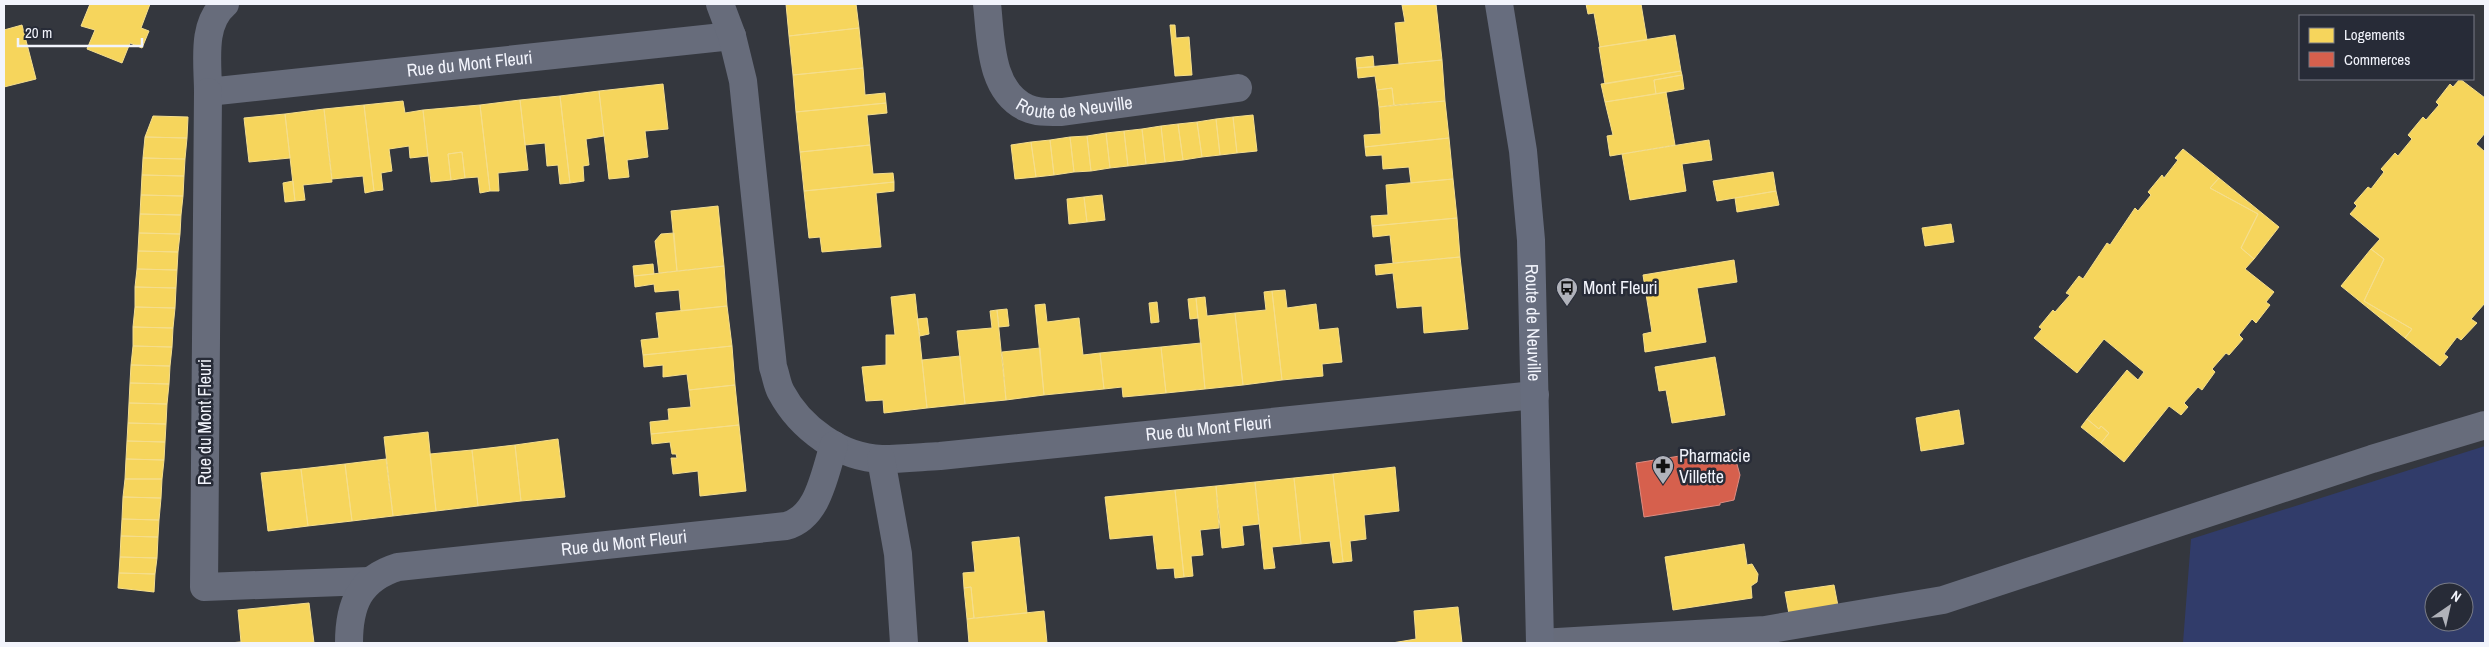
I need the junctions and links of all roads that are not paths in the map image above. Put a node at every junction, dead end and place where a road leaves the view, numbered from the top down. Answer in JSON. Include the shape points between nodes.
{"nodes":[{"id":1,"x":225,"y":4,"type":"edge"},
{"id":2,"x":720,"y":4,"type":"edge"},
{"id":3,"x":987,"y":4,"type":"edge"},
{"id":4,"x":1499,"y":4,"type":"edge"},
{"id":5,"x":732,"y":36,"type":"junction"},
{"id":6,"x":1238,"y":88,"type":"dead end"},
{"id":7,"x":208,"y":92,"type":"junction"},
{"id":8,"x":1535,"y":395,"type":"junction"},
{"id":9,"x":2485,"y":425,"type":"edge"},
{"id":10,"x":834,"y":445,"type":"junction"},
{"id":11,"x":881,"y":459,"type":"junction"},
{"id":12,"x":368,"y":581,"type":"junction"},
{"id":13,"x":349,"y":643,"type":"edge"},
{"id":14,"x":904,"y":643,"type":"edge"},
{"id":15,"x":1540,"y":643,"type":"edge"}],
"edges":[{"from":1,"to":7,"type":"street","name":"Rue du Mont Fleuri","via":[[216,11],[209,27]]},
{"from":2,"to":5,"type":"street","name":"Rue du Mont Fleuri"},
{"from":3,"to":6,"type":"street","name":"Route de Neuville","via":[[995,68],[1002,84],[1026,108],[1062,112]]},
{"from":4,"to":8,"type":"main road","name":"Route de Neuville","via":[[1521,134],[1528,200]]},
{"from":5,"to":7,"type":"street","name":"Rue du Mont Fleuri"},
{"from":5,"to":10,"type":"street","name":"Rue du Mont Fleuri","via":[[743,81],[773,367],[781,391],[794,411],[812,430]]},
{"from":7,"to":12,"type":"street","name":"Rue du Mont Fleuri","via":[[204,587]]},
{"from":8,"to":11,"type":"street","name":"Rue du Mont Fleuri","via":[[940,456]]},
{"from":8,"to":15,"type":"main road","name":"Route de Neuville"},
{"from":9,"to":15,"type":"street","via":[[2372,458],[1943,600],[1765,630]]},
{"from":10,"to":11,"type":"street","name":"Rue du Mont Fleuri"},
{"from":10,"to":12,"type":"street","name":"Rue du Mont Fleuri","via":[[810,510],[803,519],[791,525],[398,567]]},
{"from":11,"to":14,"type":"street","via":[[898,554]]},
{"from":12,"to":13,"type":"street","via":[[354,604],[349,623]]}]}
